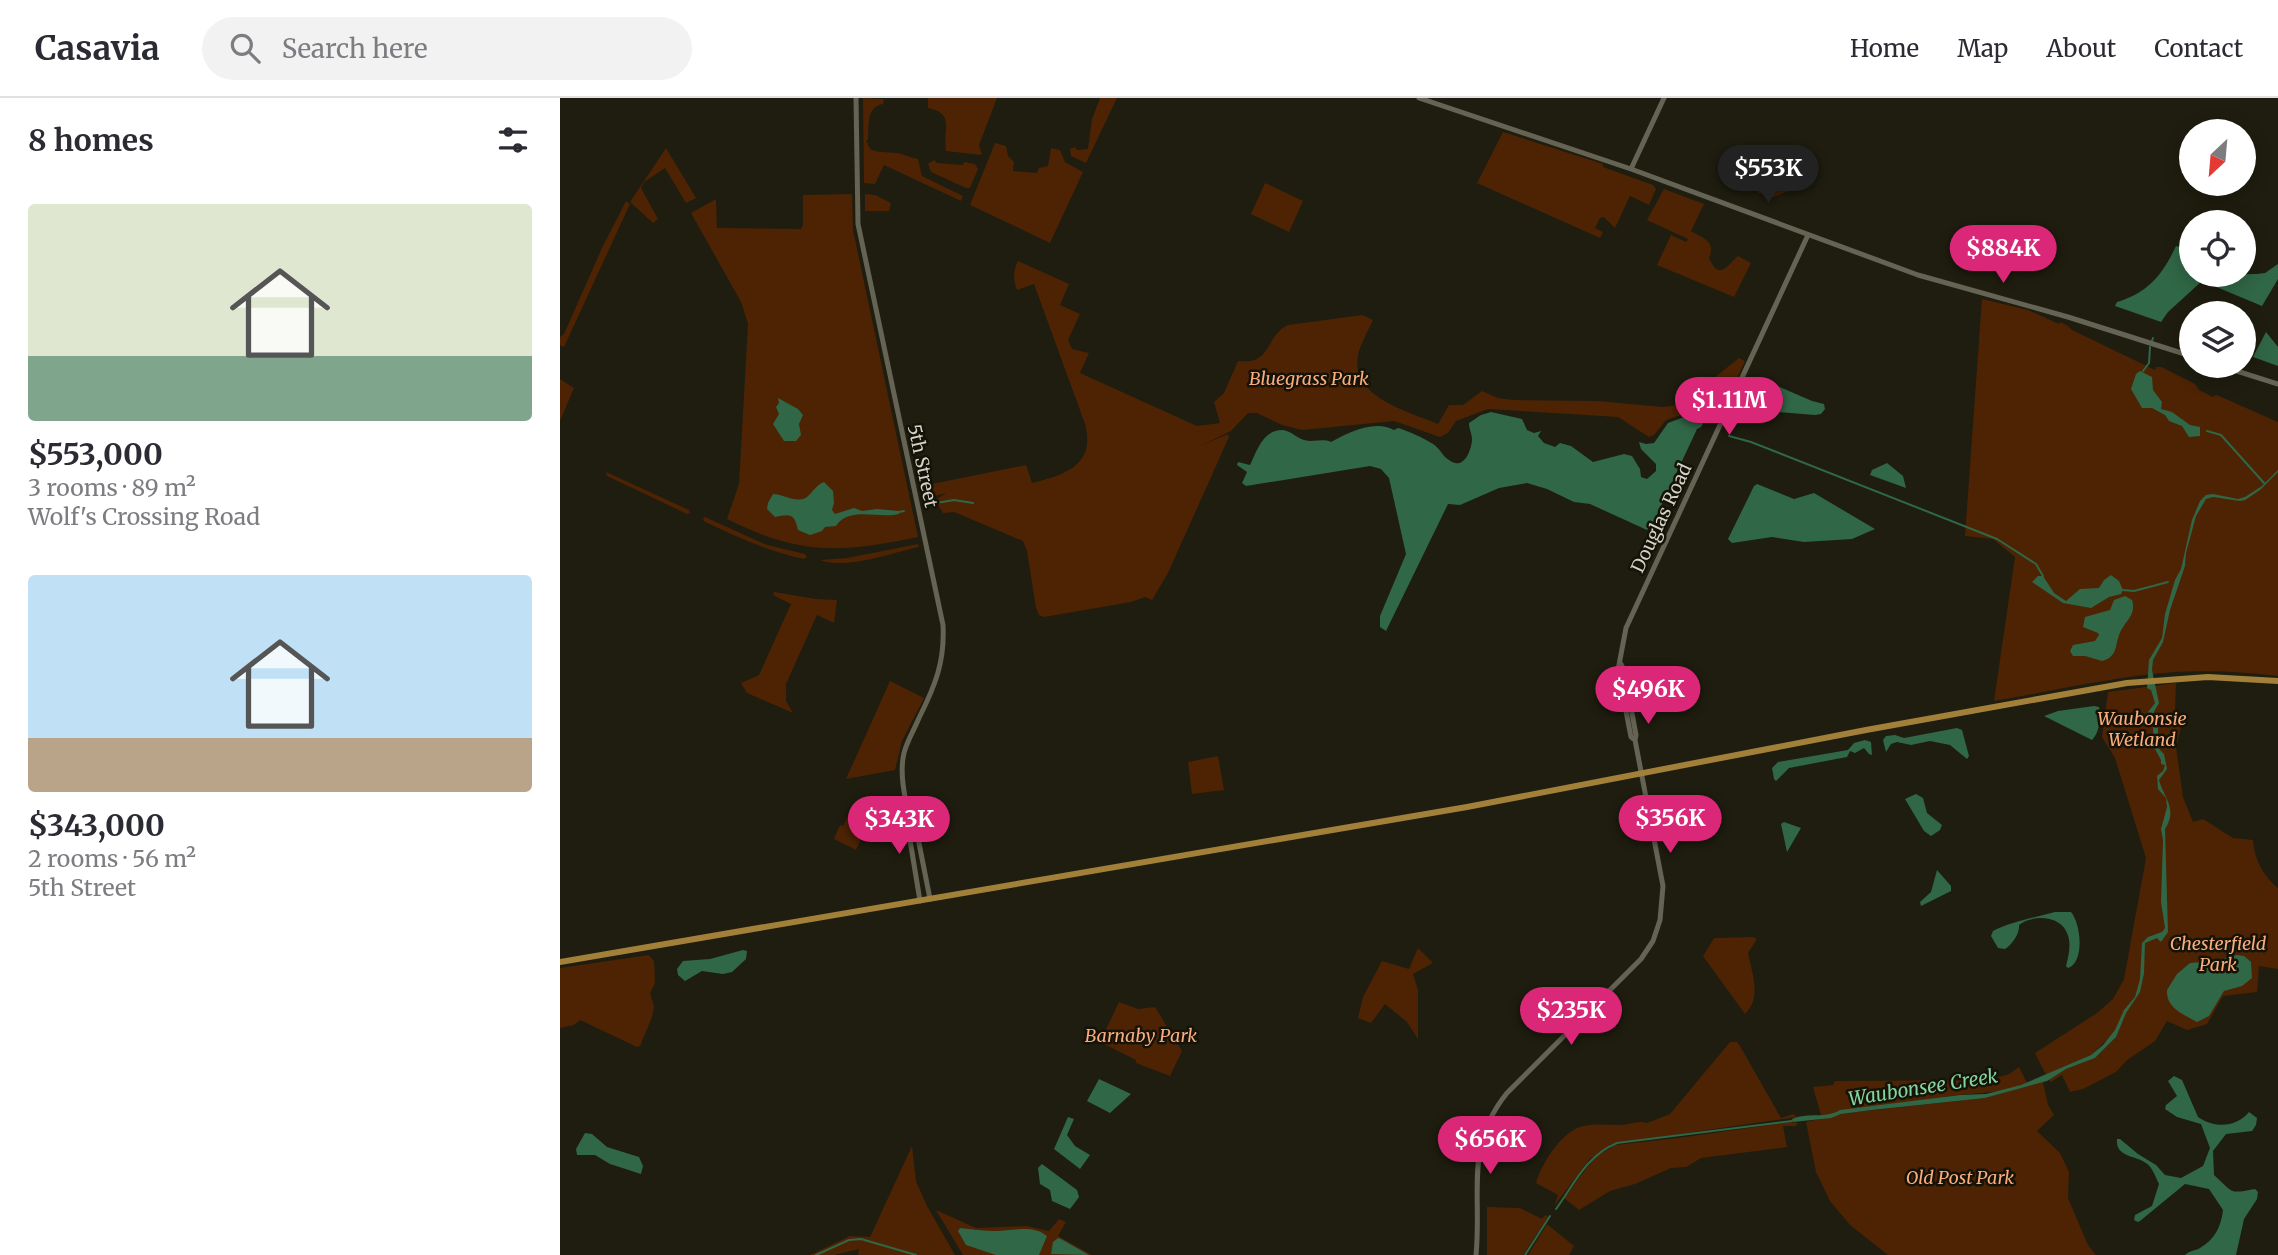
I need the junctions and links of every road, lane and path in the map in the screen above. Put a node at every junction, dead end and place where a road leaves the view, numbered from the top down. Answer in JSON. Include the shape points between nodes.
{"nodes":[{"id":1,"x":856,"y":98,"type":"edge"},
{"id":2,"x":1419,"y":98,"type":"edge"},
{"id":3,"x":1664,"y":98,"type":"edge"},
{"id":4,"x":1631,"y":169,"type":"junction"},
{"id":5,"x":1808,"y":234,"type":"junction"},
{"id":6,"x":2179,"y":352,"type":"edge"},
{"id":7,"x":2256,"y":377,"type":"edge"},
{"id":8,"x":2278,"y":384,"type":"edge"},
{"id":9,"x":2278,"y":681,"type":"edge"},
{"id":10,"x":1641,"y":774,"type":"junction"},
{"id":11,"x":913,"y":834,"type":"junction"},
{"id":12,"x":930,"y":899,"type":"junction"},
{"id":13,"x":920,"y":901,"type":"junction"},
{"id":14,"x":560,"y":962,"type":"edge"},
{"id":15,"x":1476,"y":1255,"type":"edge"}],
"edges":[{"from":1,"to":11,"type":"street","name":"5th Street","via":[[858,224],[943,625],[940,670],[909,739],[903,764]]},
{"from":2,"to":4,"type":"street"},
{"from":3,"to":4,"type":"street"},
{"from":4,"to":5,"type":"street"},
{"from":5,"to":6,"type":"street","via":[[1928,279]]},
{"from":5,"to":10,"type":"street","name":"Douglas Road","via":[[1623,639],[1620,664]]},
{"from":7,"to":8,"type":"street"},
{"from":9,"to":10,"type":"main road","via":[[2220,677],[2142,681]]},
{"from":10,"to":12,"type":"main road"},
{"from":10,"to":15,"type":"street","name":"Douglas Road","via":[[1663,886],[1657,930],[1636,964],[1507,1093],[1493,1113],[1478,1157]]},
{"from":11,"to":12,"type":"street","name":"5th Street","via":[[918,838]]},
{"from":11,"to":13,"type":"street","name":"5th Street","via":[[910,840]]},
{"from":12,"to":13,"type":"main road"},
{"from":13,"to":14,"type":"main road"}]}
